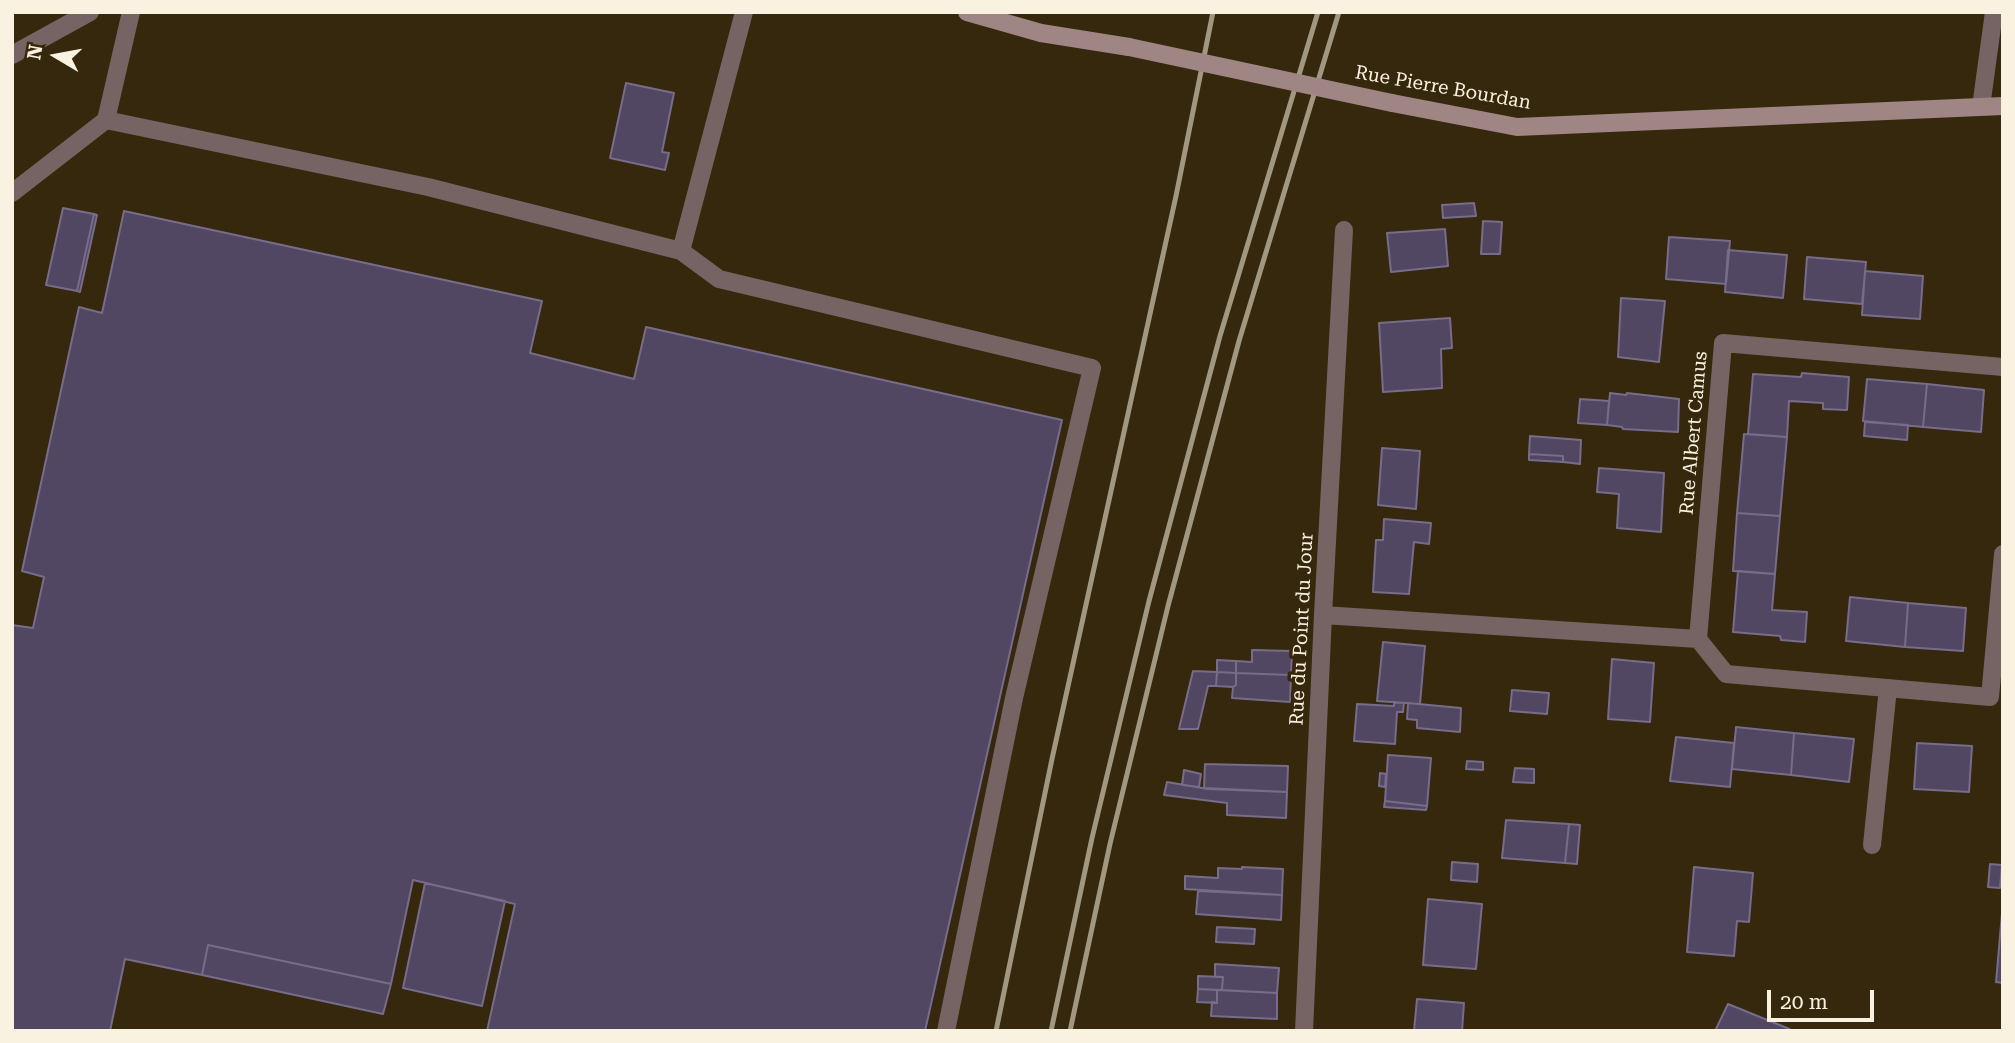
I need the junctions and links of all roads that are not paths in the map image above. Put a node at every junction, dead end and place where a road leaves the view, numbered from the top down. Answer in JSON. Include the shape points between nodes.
{"nodes":[{"id":1,"x":90,"y":12,"type":"edge"},
{"id":2,"x":131,"y":12,"type":"edge"},
{"id":3,"x":744,"y":12,"type":"edge"},
{"id":4,"x":967,"y":12,"type":"edge"},
{"id":5,"x":1994,"y":12,"type":"edge"},
{"id":6,"x":12,"y":55,"type":"edge"},
{"id":7,"x":2003,"y":106,"type":"edge"},
{"id":8,"x":1981,"y":107,"type":"junction"},
{"id":9,"x":106,"y":120,"type":"junction"},
{"id":10,"x":12,"y":193,"type":"edge"},
{"id":11,"x":1344,"y":230,"type":"dead end"},
{"id":12,"x":681,"y":251,"type":"junction"},
{"id":13,"x":2003,"y":367,"type":"edge"},
{"id":14,"x":2003,"y":554,"type":"edge"},
{"id":15,"x":1323,"y":615,"type":"junction"},
{"id":16,"x":1698,"y":639,"type":"junction"},
{"id":17,"x":1888,"y":688,"type":"junction"},
{"id":18,"x":1872,"y":845,"type":"dead end"},
{"id":19,"x":946,"y":1031,"type":"edge"},
{"id":20,"x":1304,"y":1031,"type":"edge"}],
"edges":[{"from":1,"to":6,"type":"street"},
{"from":2,"to":9,"type":"street"},
{"from":3,"to":12,"type":"street"},
{"from":4,"to":8,"type":"street","name":"Rue Pierre Bourdan","bridge":true,"via":[[1041,33],[1517,127]]},
{"from":5,"to":8,"type":"street"},
{"from":7,"to":8,"type":"street","name":"Rue Pierre Bourdan"},
{"from":9,"to":10,"type":"street"},
{"from":9,"to":12,"type":"street","via":[[428,187]]},
{"from":11,"to":15,"type":"street","name":"Rue du Point du Jour"},
{"from":12,"to":19,"type":"street","via":[[719,279],[1092,368],[1014,698]]},
{"from":13,"to":16,"type":"street","name":"Rue Albert Camus","via":[[1723,343]]},
{"from":14,"to":17,"type":"street","via":[[1990,696]]},
{"from":15,"to":16,"type":"street"},
{"from":15,"to":20,"type":"street","name":"Rue du Point du Jour"},
{"from":16,"to":17,"type":"street","via":[[1726,674]]},
{"from":17,"to":18,"type":"street"}]}
